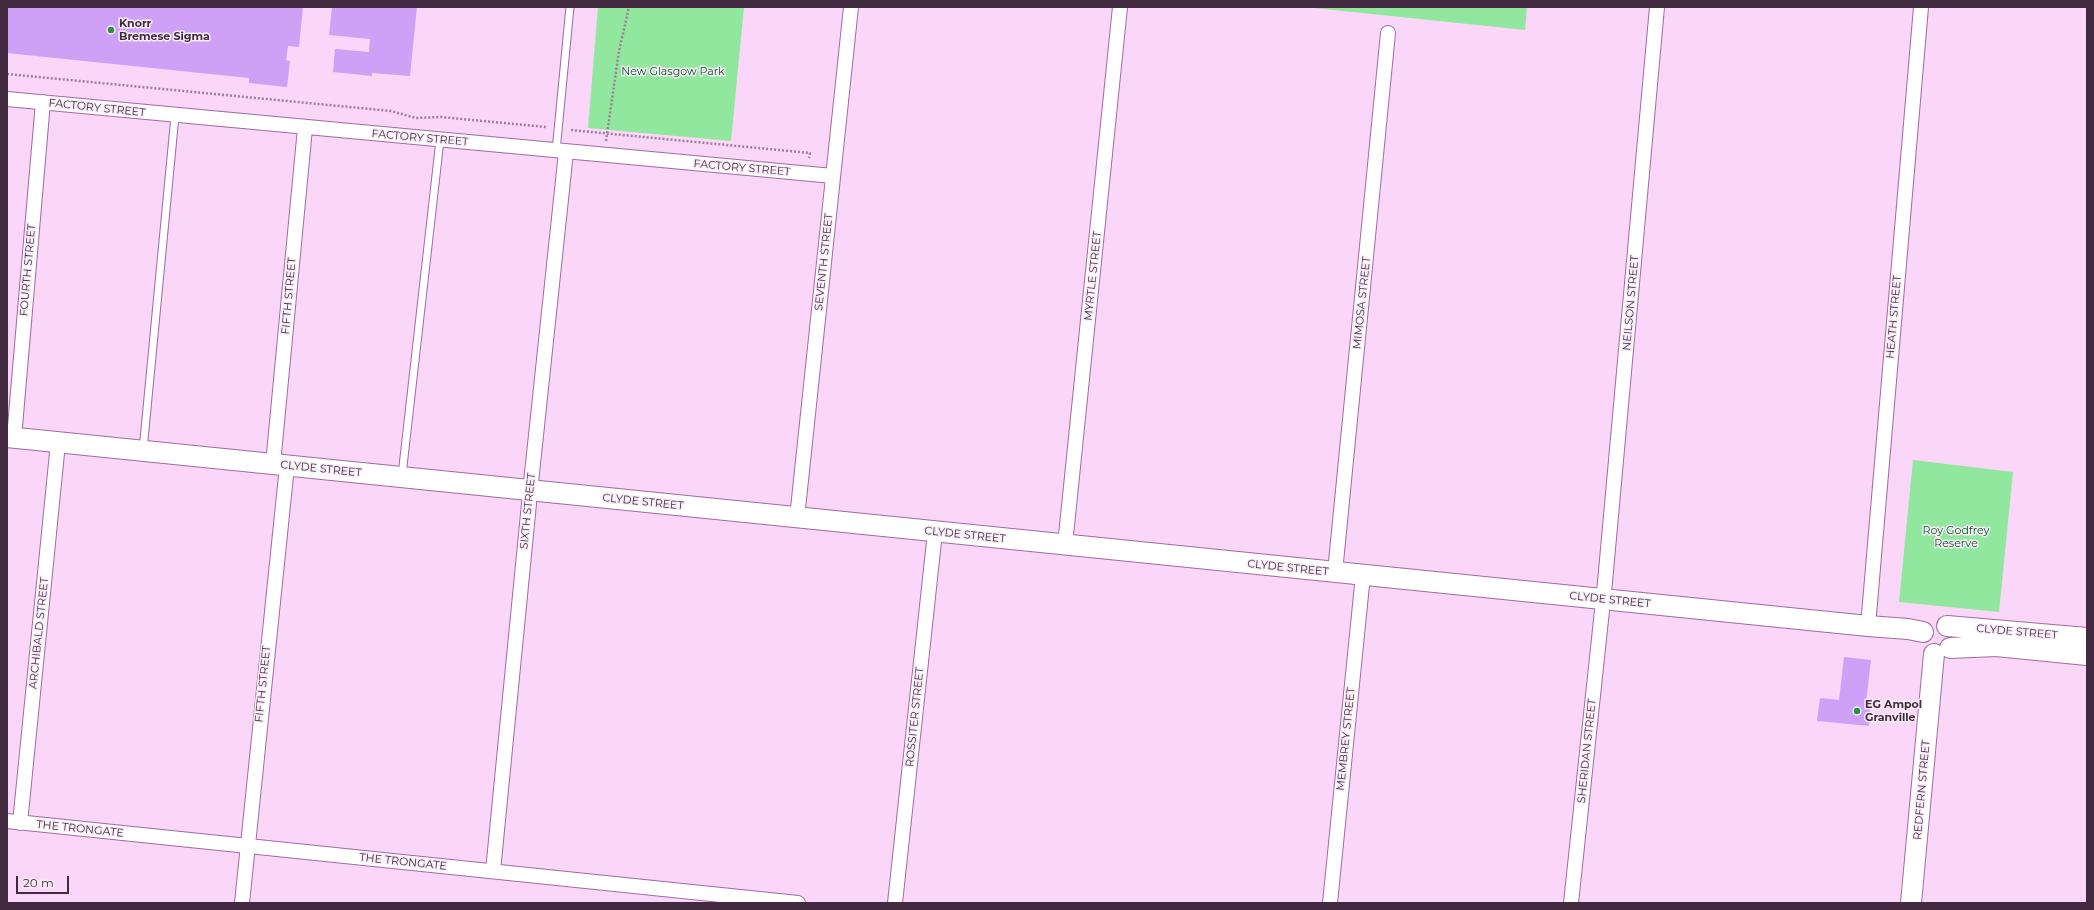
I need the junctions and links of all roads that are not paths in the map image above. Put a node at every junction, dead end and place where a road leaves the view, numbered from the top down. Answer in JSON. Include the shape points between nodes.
{"nodes":[{"id":1,"x":570,"y":7,"type":"edge"},
{"id":2,"x":850,"y":7,"type":"edge"},
{"id":3,"x":1120,"y":7,"type":"edge"},
{"id":4,"x":1658,"y":7,"type":"edge"},
{"id":5,"x":1921,"y":7,"type":"edge"},
{"id":6,"x":1388,"y":33,"type":"dead end"},
{"id":7,"x":7,"y":99,"type":"edge"},
{"id":8,"x":43,"y":102,"type":"junction"},
{"id":9,"x":175,"y":116,"type":"junction"},
{"id":10,"x":305,"y":128,"type":"junction"},
{"id":11,"x":440,"y":140,"type":"junction"},
{"id":12,"x":561,"y":152,"type":"junction"},
{"id":13,"x":833,"y":176,"type":"junction"},
{"id":14,"x":10,"y":438,"type":"edge"},
{"id":15,"x":58,"y":443,"type":"junction"},
{"id":16,"x":143,"y":451,"type":"junction"},
{"id":17,"x":280,"y":465,"type":"junction"},
{"id":18,"x":402,"y":478,"type":"junction"},
{"id":19,"x":530,"y":491,"type":"junction"},
{"id":20,"x":797,"y":518,"type":"junction"},
{"id":21,"x":935,"y":532,"type":"junction"},
{"id":22,"x":1065,"y":545,"type":"junction"},
{"id":23,"x":1335,"y":572,"type":"junction"},
{"id":24,"x":1363,"y":575,"type":"junction"},
{"id":25,"x":1604,"y":599,"type":"junction"},
{"id":26,"x":1868,"y":626,"type":"junction"},
{"id":27,"x":1948,"y":626,"type":"junction"},
{"id":28,"x":1923,"y":632,"type":"junction"},
{"id":29,"x":2087,"y":638,"type":"edge"},
{"id":30,"x":1942,"y":651,"type":"junction"},
{"id":31,"x":2087,"y":655,"type":"edge"},
{"id":32,"x":14,"y":822,"type":"edge"},
{"id":33,"x":246,"y":846,"type":"junction"},
{"id":34,"x":493,"y":871,"type":"junction"},
{"id":35,"x":707,"y":898,"type":"edge"},
{"id":36,"x":242,"y":903,"type":"edge"},
{"id":37,"x":798,"y":903,"type":"edge"},
{"id":38,"x":896,"y":903,"type":"edge"},
{"id":39,"x":1330,"y":903,"type":"edge"},
{"id":40,"x":1571,"y":903,"type":"edge"},
{"id":41,"x":1911,"y":903,"type":"edge"}],
"edges":[{"from":1,"to":12,"type":"lane","via":[[558,129]]},
{"from":2,"to":13,"type":"street","name":"SEVENTH STREET"},
{"from":3,"to":22,"type":"street","name":"MYRTLE STREET"},
{"from":4,"to":25,"type":"street","name":"NEILSON STREET"},
{"from":5,"to":26,"type":"street","name":"HEATH STREET"},
{"from":6,"to":23,"type":"street","name":"MIMOSA STREET"},
{"from":7,"to":8,"type":"street","name":"FACTORY STREET"},
{"from":8,"to":9,"type":"street","name":"FACTORY STREET"},
{"from":8,"to":14,"type":"street","name":"FOURTH STREET"},
{"from":9,"to":10,"type":"street","name":"FACTORY STREET"},
{"from":9,"to":16,"type":"lane"},
{"from":10,"to":11,"type":"street","name":"FACTORY STREET"},
{"from":10,"to":17,"type":"street","name":"FIFTH STREET"},
{"from":11,"to":12,"type":"street","name":"FACTORY STREET"},
{"from":11,"to":18,"type":"lane"},
{"from":12,"to":13,"type":"street","name":"FACTORY STREET"},
{"from":12,"to":19,"type":"street","name":"SIXTH STREET"},
{"from":13,"to":20,"type":"street","name":"SEVENTH STREET"},
{"from":14,"to":15,"type":"main road","name":"CLYDE STREET"},
{"from":15,"to":16,"type":"main road","name":"CLYDE STREET"},
{"from":15,"to":32,"type":"street","name":"ARCHIBALD STREET"},
{"from":16,"to":17,"type":"main road","name":"CLYDE STREET"},
{"from":17,"to":18,"type":"main road","name":"CLYDE STREET"},
{"from":17,"to":33,"type":"street","name":"FIFTH STREET"},
{"from":18,"to":19,"type":"main road","name":"CLYDE STREET"},
{"from":19,"to":20,"type":"main road","name":"CLYDE STREET"},
{"from":19,"to":34,"type":"street","name":"SIXTH STREET"},
{"from":20,"to":21,"type":"main road","name":"CLYDE STREET"},
{"from":21,"to":22,"type":"main road","name":"CLYDE STREET"},
{"from":21,"to":38,"type":"street","name":"ROSSITER STREET"},
{"from":22,"to":23,"type":"main road","name":"CLYDE STREET"},
{"from":23,"to":24,"type":"main road","name":"CLYDE STREET"},
{"from":24,"to":25,"type":"main road","name":"CLYDE STREET"},
{"from":24,"to":39,"type":"street","name":"MEMBREY STREET"},
{"from":25,"to":26,"type":"main road","name":"CLYDE STREET"},
{"from":25,"to":40,"type":"street","name":"SHERIDAN STREET"},
{"from":26,"to":28,"type":"main road","name":"CLYDE STREET"},
{"from":27,"to":28,"type":"main road","via":[[1939,622],[1934,623]]},
{"from":27,"to":29,"type":"main road","name":"CLYDE STREET"},
{"from":27,"to":30,"type":"main road","via":[[1953,638]]},
{"from":28,"to":30,"type":"main road","via":[[1925,648]]},
{"from":30,"to":31,"type":"main road","name":"CLYDE STREET","via":[[1996,646]]},
{"from":30,"to":41,"type":"main road","name":"REDFERN STREET"},
{"from":32,"to":33,"type":"street","name":"THE TRONGATE"},
{"from":33,"to":34,"type":"street","name":"THE TRONGATE"},
{"from":33,"to":36,"type":"street","name":"FIFTH STREET"},
{"from":34,"to":35,"type":"street","name":"THE TRONGATE"},
{"from":35,"to":37,"type":"street","name":"THE TRONGATE"}]}
